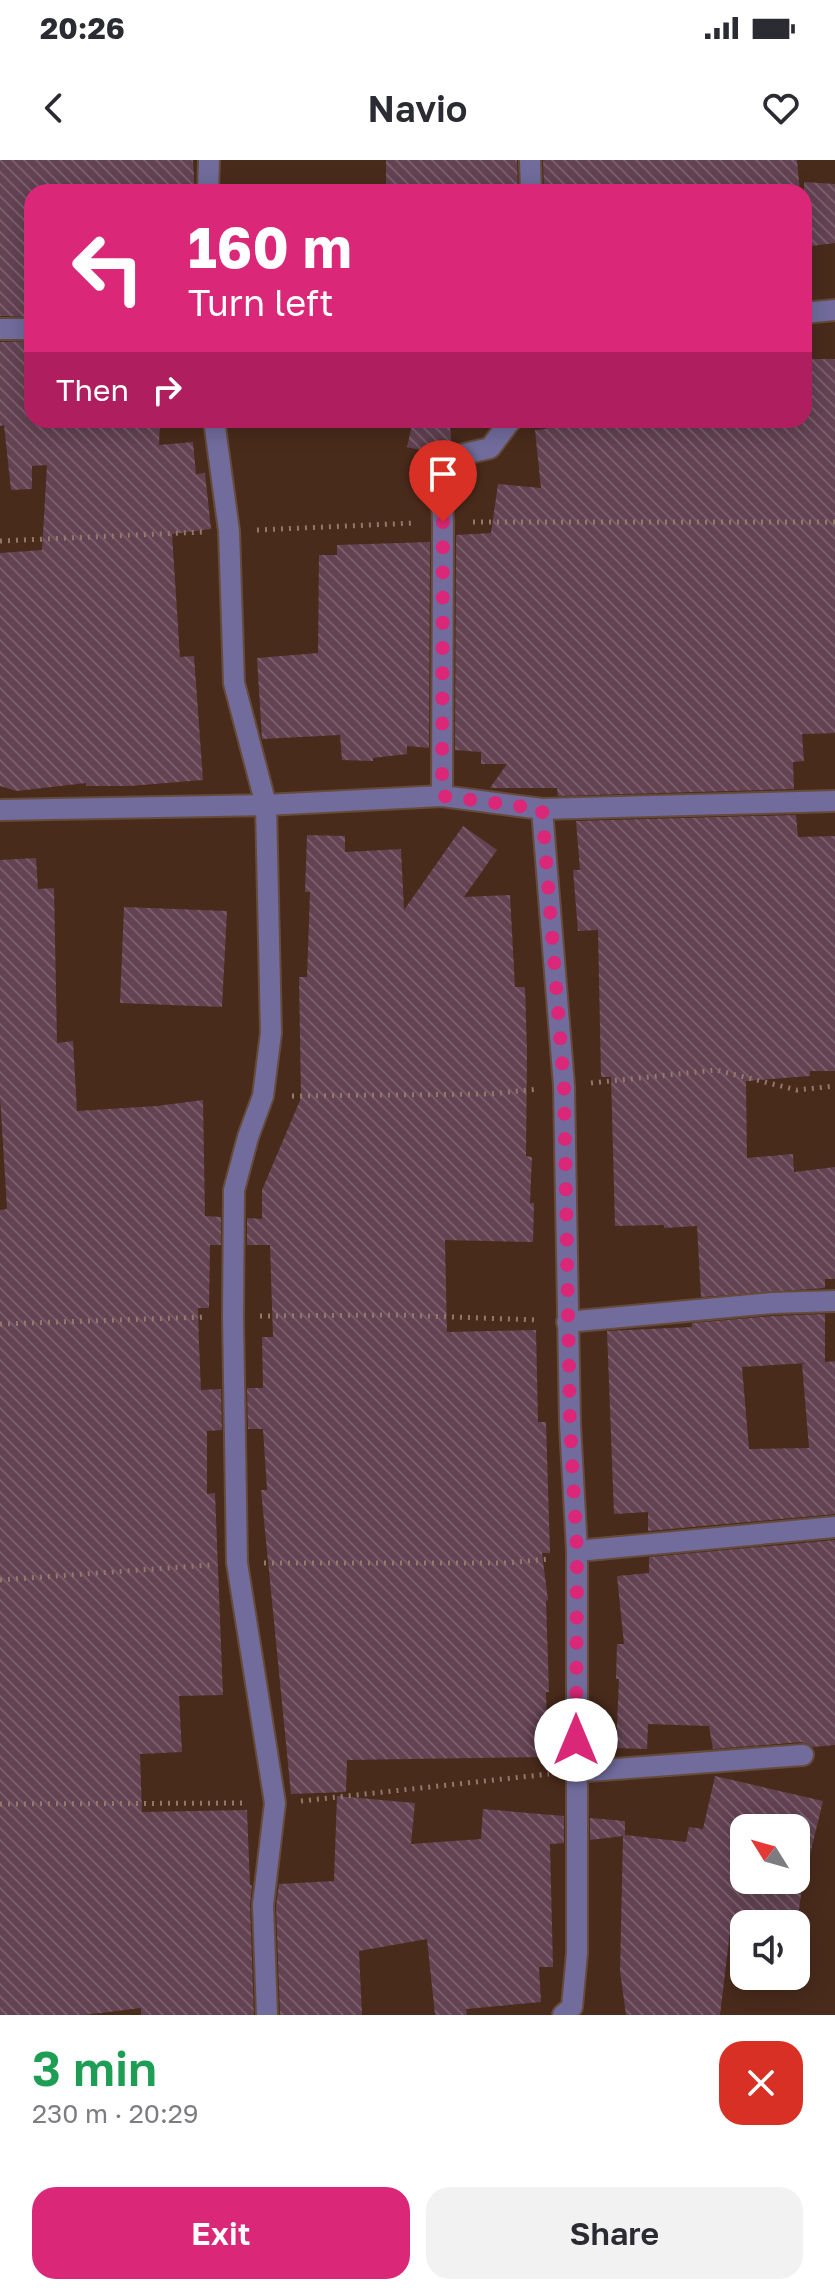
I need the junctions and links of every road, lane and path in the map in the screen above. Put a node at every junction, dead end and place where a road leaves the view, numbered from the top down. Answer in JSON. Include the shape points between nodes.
{"nodes":[{"id":1,"x":209,"y":160,"type":"edge"},
{"id":2,"x":530,"y":160,"type":"edge"},
{"id":3,"x":208,"y":184,"type":"edge"},
{"id":4,"x":531,"y":184,"type":"edge"},
{"id":5,"x":835,"y":310,"type":"edge"},
{"id":6,"x":812,"y":312,"type":"edge"},
{"id":7,"x":0,"y":329,"type":"edge"},
{"id":8,"x":24,"y":329,"type":"edge"},
{"id":9,"x":215,"y":428,"type":"edge"},
{"id":10,"x":505,"y":428,"type":"edge"},
{"id":11,"x":442,"y":796,"type":"junction"},
{"id":12,"x":835,"y":801,"type":"edge"},
{"id":13,"x":266,"y":805,"type":"junction"},
{"id":14,"x":542,"y":809,"type":"junction"},
{"id":15,"x":0,"y":810,"type":"edge"},
{"id":16,"x":835,"y":1301,"type":"edge"},
{"id":17,"x":233,"y":1317,"type":"junction"},
{"id":18,"x":567,"y":1322,"type":"junction"},
{"id":19,"x":0,"y":1324,"type":"edge"},
{"id":20,"x":835,"y":1527,"type":"edge"},
{"id":21,"x":577,"y":1551,"type":"junction"},
{"id":22,"x":237,"y":1563,"type":"junction"},
{"id":23,"x":0,"y":1580,"type":"edge"},
{"id":24,"x":803,"y":1755,"type":"dead end"},
{"id":25,"x":575,"y":1772,"type":"junction"},
{"id":26,"x":267,"y":2015,"type":"edge"},
{"id":27,"x":563,"y":2015,"type":"edge"}],
"edges":[{"from":1,"to":3,"type":"street"},
{"from":2,"to":4,"type":"street"},
{"from":5,"to":6,"type":"street"},
{"from":7,"to":8,"type":"street"},
{"from":9,"to":13,"type":"street","via":[[229,531],[234,683]]},
{"from":10,"to":11,"type":"street","via":[[490,448],[456,456],[441,486]]},
{"from":11,"to":13,"type":"street"},
{"from":11,"to":14,"type":"street"},
{"from":12,"to":14,"type":"street"},
{"from":13,"to":15,"type":"street"},
{"from":13,"to":17,"type":"street","via":[[271,1033],[263,1096],[234,1190]]},
{"from":14,"to":18,"type":"street","via":[[564,1086]]},
{"from":16,"to":18,"type":"street"},
{"from":17,"to":18,"type":"path","via":[[396,1315]]},
{"from":17,"to":19,"type":"path"},
{"from":17,"to":22,"type":"street"},
{"from":18,"to":21,"type":"street"},
{"from":20,"to":21,"type":"street"},
{"from":21,"to":22,"type":"path","via":[[506,1563]]},
{"from":21,"to":25,"type":"street"},
{"from":22,"to":23,"type":"path"},
{"from":22,"to":26,"type":"street","via":[[275,1803],[263,1905]]},
{"from":24,"to":25,"type":"street"},
{"from":25,"to":27,"type":"street","via":[[577,1953],[572,2007]]}]}
